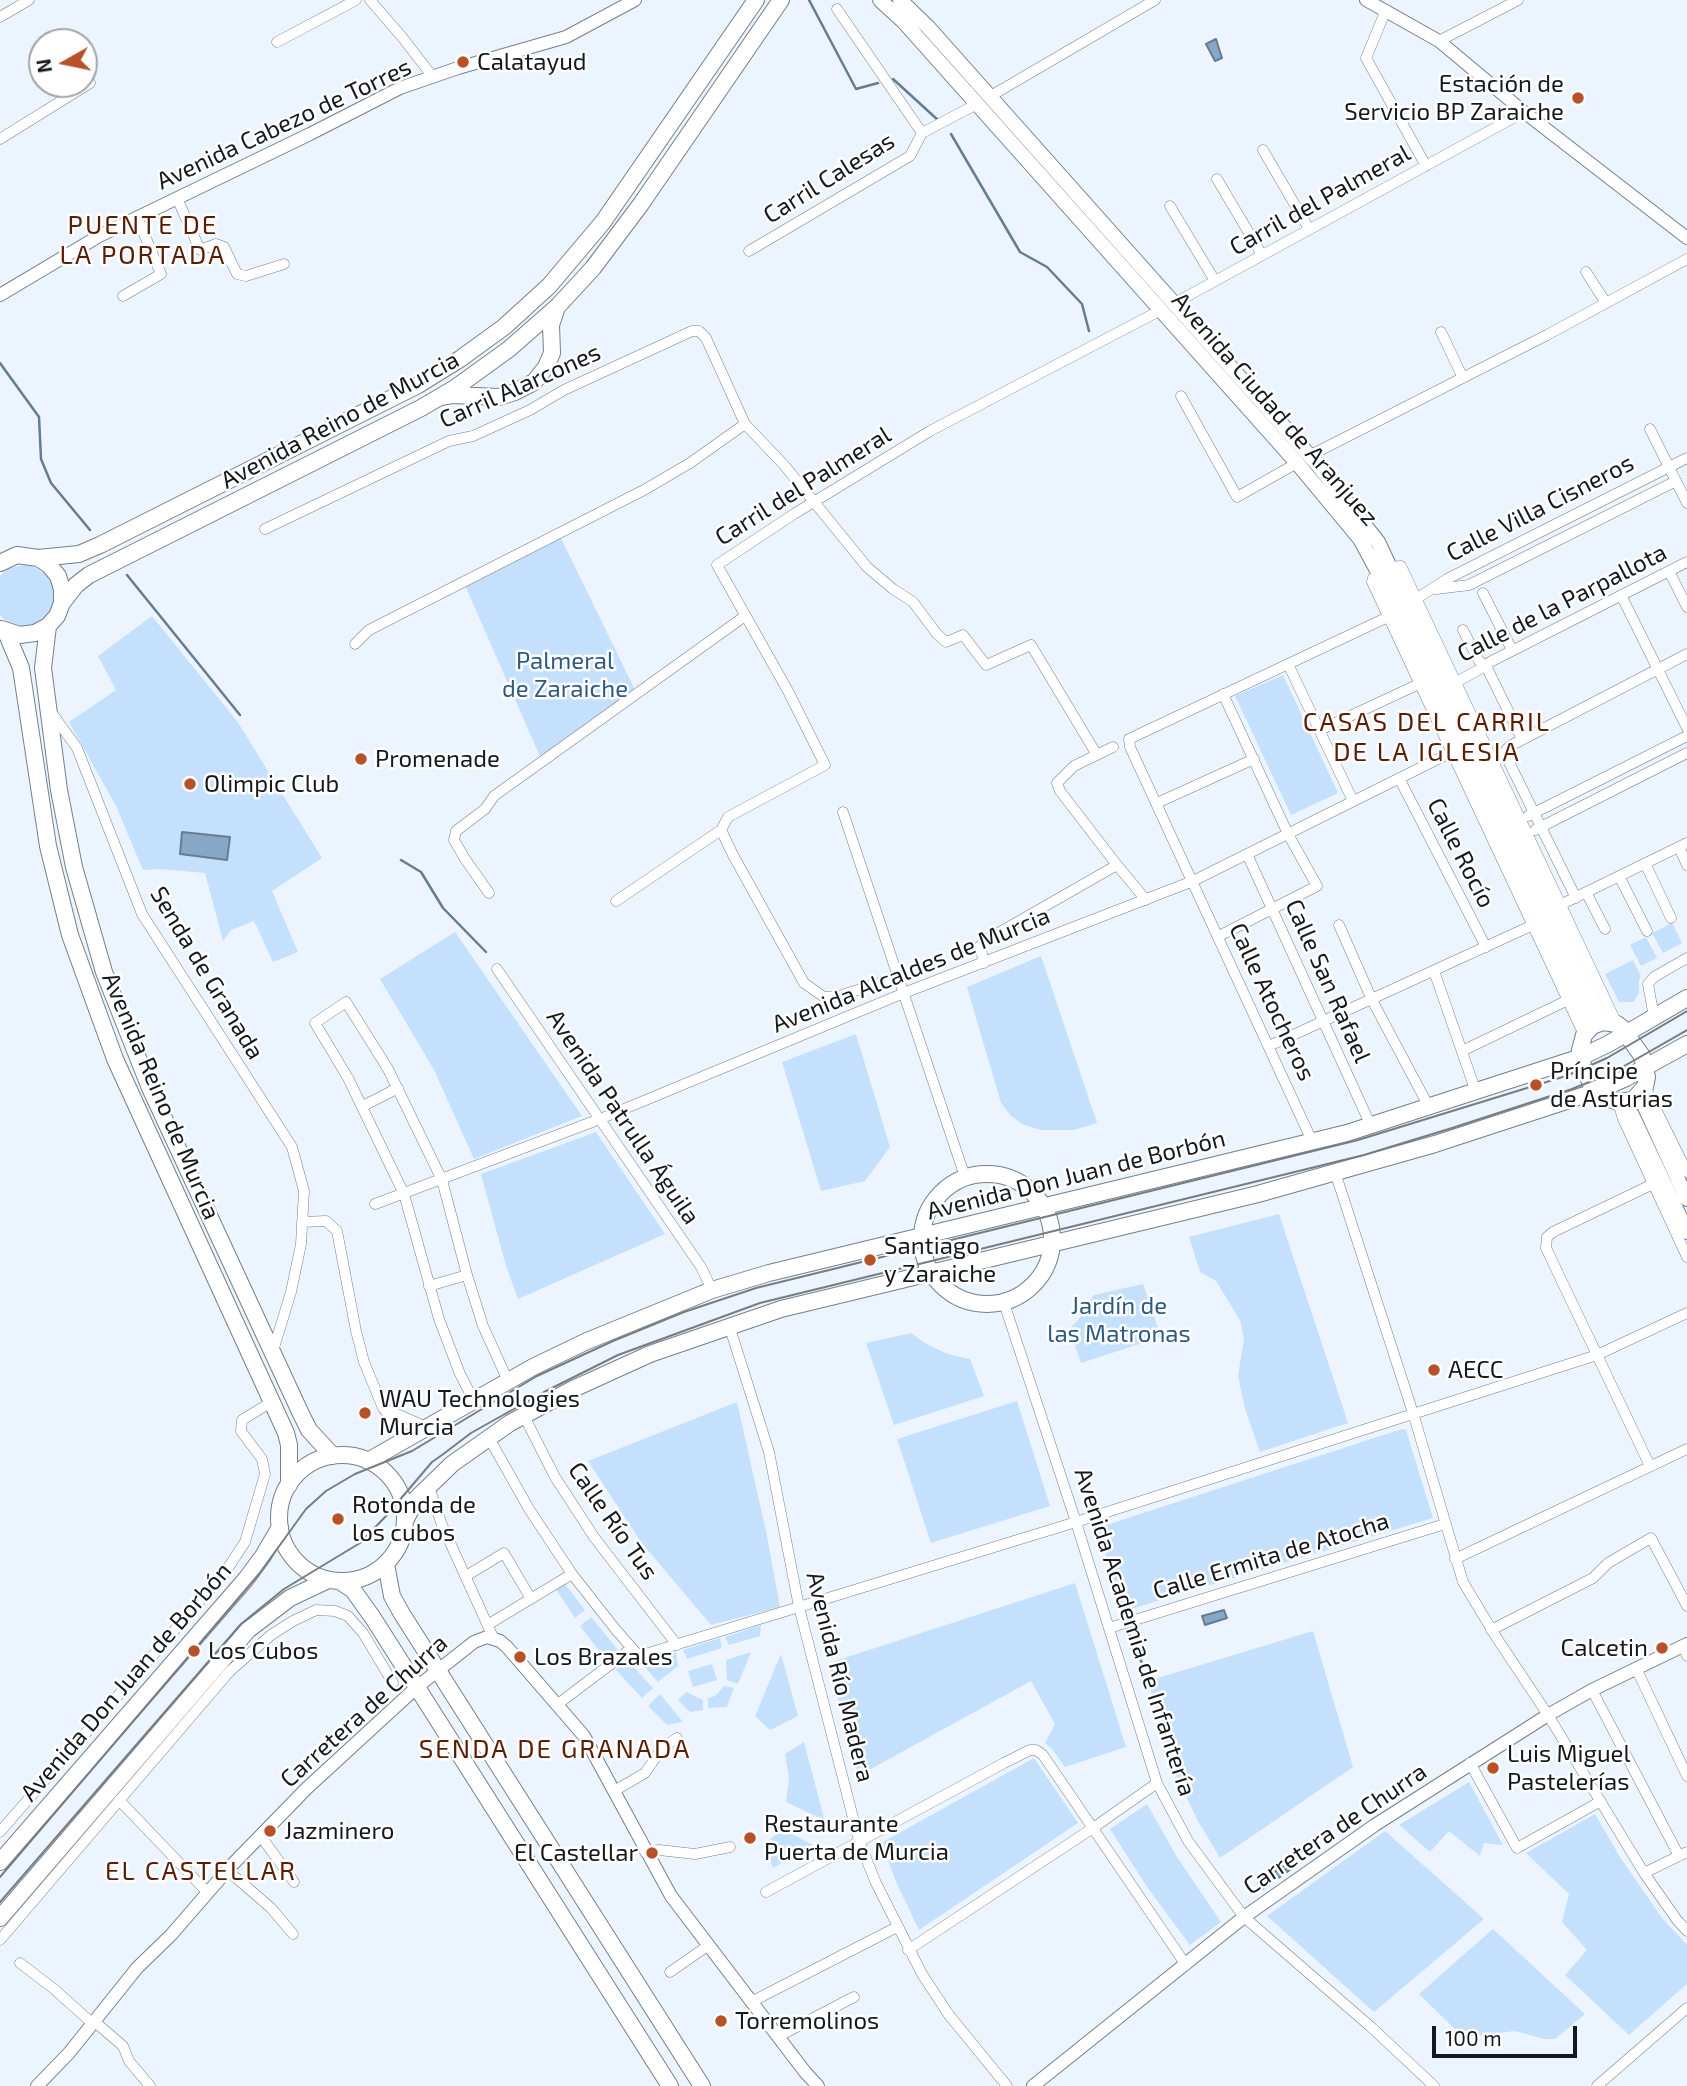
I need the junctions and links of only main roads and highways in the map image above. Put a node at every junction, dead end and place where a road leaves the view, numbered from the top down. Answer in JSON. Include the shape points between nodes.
{"nodes":[{"id":1,"x":756,"y":0,"type":"edge"},
{"id":2,"x":781,"y":0,"type":"edge"},
{"id":3,"x":880,"y":0,"type":"edge"},
{"id":4,"x":900,"y":0,"type":"edge"},
{"id":5,"x":983,"y":101,"type":"junction"},
{"id":6,"x":552,"y":311,"type":"junction"},
{"id":7,"x":516,"y":316,"type":"junction"},
{"id":8,"x":436,"y":398,"type":"junction"},
{"id":9,"x":38,"y":558,"type":"junction"},
{"id":10,"x":0,"y":563,"type":"edge"},
{"id":11,"x":62,"y":603,"type":"junction"},
{"id":12,"x":48,"y":626,"type":"junction"},
{"id":13,"x":3,"y":630,"type":"edge"},
{"id":14,"x":1687,"y":998,"type":"edge"},
{"id":15,"x":1605,"y":1028,"type":"junction"},
{"id":16,"x":1687,"y":1044,"type":"edge"},
{"id":17,"x":1581,"y":1057,"type":"junction"},
{"id":18,"x":1645,"y":1067,"type":"junction"},
{"id":19,"x":1597,"y":1091,"type":"junction"},
{"id":20,"x":1642,"y":1091,"type":"junction"},
{"id":21,"x":1618,"y":1102,"type":"junction"},
{"id":22,"x":1687,"y":1199,"type":"edge"},
{"id":23,"x":1043,"y":1206,"type":"junction"},
{"id":24,"x":1687,"y":1232,"type":"edge"},
{"id":25,"x":921,"y":1236,"type":"junction"},
{"id":26,"x":1052,"y":1244,"type":"junction"},
{"id":27,"x":930,"y":1273,"type":"junction"},
{"id":28,"x":333,"y":1456,"type":"junction"},
{"id":29,"x":368,"y":1461,"type":"junction"},
{"id":30,"x":289,"y":1485,"type":"junction"},
{"id":31,"x":405,"y":1521,"type":"junction"},
{"id":32,"x":280,"y":1527,"type":"junction"},
{"id":33,"x":386,"y":1564,"type":"junction"},
{"id":34,"x":335,"y":1581,"type":"junction"},
{"id":35,"x":0,"y":1861,"type":"edge"},
{"id":36,"x":0,"y":1918,"type":"edge"},
{"id":37,"x":670,"y":2086,"type":"edge"},
{"id":38,"x":702,"y":2086,"type":"edge"}],
"edges":[{"from":1,"to":7,"type":"main road","name":"Avenida Reino de Murcia","via":[[603,222],[569,264]]},
{"from":2,"to":6,"type":"main road","name":"Avenida Reino de Murcia","via":[[629,221]]},
{"from":3,"to":5,"type":"main road","name":"Avenida Ciudad de Aranjuez"},
{"from":4,"to":5,"type":"main road","name":"Avenida Ciudad de Aranjuez","via":[[928,27]]},
{"from":5,"to":15,"type":"main road","name":"Avenida Ciudad de Aranjuez","via":[[1378,542],[1402,607]]},
{"from":6,"to":7,"type":"main road","via":[[531,309]]},
{"from":6,"to":8,"type":"main road","name":"Avenida Reino de Murcia","via":[[489,365]]},
{"from":6,"to":8,"type":"main road","via":[[552,353],[534,382],[499,397]]},
{"from":7,"to":9,"type":"main road","name":"Avenida Reino de Murcia","via":[[460,359],[359,416],[92,549]]},
{"from":8,"to":11,"type":"main road","name":"Avenida Reino de Murcia","via":[[89,575]]},
{"from":9,"to":10,"type":"main road","name":"Avenida Reino de Murcia","via":[[17,555]]},
{"from":9,"to":11,"type":"main road","via":[[58,576]]},
{"from":11,"to":12,"type":"main road","name":"Avenida Reino de Murcia"},
{"from":12,"to":13,"type":"main road","via":[[35,634]]},
{"from":12,"to":28,"type":"main road","name":"Avenida Reino de Murcia","via":[[43,668],[59,790],[71,856],[104,972],[150,1088],[272,1351],[310,1430]]},
{"from":13,"to":30,"type":"main road","name":"Avenida Reino de Murcia","via":[[21,668],[40,798],[70,935],[128,1088],[273,1401],[289,1446]]},
{"from":14,"to":15,"type":"main road","name":"Avenida Don Juan de Borbón","via":[[1654,1017]]},
{"from":15,"to":17,"type":"main road","name":"Avenida Don Juan de Borbón"},
{"from":15,"to":17,"type":"main road","via":[[1581,1042]]},
{"from":15,"to":18,"type":"main road","via":[[1637,1046]]},
{"from":16,"to":18,"type":"main road"},
{"from":17,"to":19,"type":"main road"},
{"from":17,"to":23,"type":"main road","name":"Avenida Don Juan de Borbón","via":[[1371,1126]]},
{"from":18,"to":19,"type":"main road"},
{"from":18,"to":20,"type":"main road"},
{"from":19,"to":21,"type":"main road"},
{"from":19,"to":26,"type":"main road","via":[[1258,1194]]},
{"from":20,"to":21,"type":"main road","via":[[1633,1100]]},
{"from":20,"to":22,"type":"main road"},
{"from":21,"to":24,"type":"main road","via":[[1632,1115]]},
{"from":23,"to":25,"type":"main road","name":"Avenida Don Juan de Borbón"},
{"from":23,"to":25,"type":"main road","via":[[1028,1189],[1009,1178],[965,1177],[934,1200]]},
{"from":23,"to":26,"type":"main road","via":[[1051,1224]]},
{"from":25,"to":27,"type":"main road"},
{"from":25,"to":29,"type":"main road","name":"Avenida Don Juan de Borbón","via":[[712,1290],[587,1341]]},
{"from":26,"to":27,"type":"main road"},
{"from":26,"to":27,"type":"main road","via":[[1042,1274],[1026,1292],[1004,1303],[962,1300]]},
{"from":27,"to":31,"type":"main road","via":[[729,1325],[573,1389],[452,1464],[416,1499]]},
{"from":28,"to":29,"type":"main road"},
{"from":28,"to":30,"type":"main road","via":[[307,1466]]},
{"from":29,"to":31,"type":"main road","via":[[396,1486]]},
{"from":30,"to":32,"type":"main road","via":[[281,1505]]},
{"from":31,"to":33,"type":"main road","via":[[399,1545]]},
{"from":32,"to":34,"type":"main road","via":[[295,1561],[311,1573]]},
{"from":32,"to":35,"type":"main road","name":"Avenida Don Juan de Borbón","via":[[246,1579]]},
{"from":33,"to":34,"type":"main road","via":[[370,1575]]},
{"from":33,"to":38,"type":"main road","via":[[392,1596]]},
{"from":34,"to":36,"type":"main road","via":[[290,1598],[248,1630]]},
{"from":34,"to":37,"type":"main road","via":[[353,1590],[363,1602]]}]}
